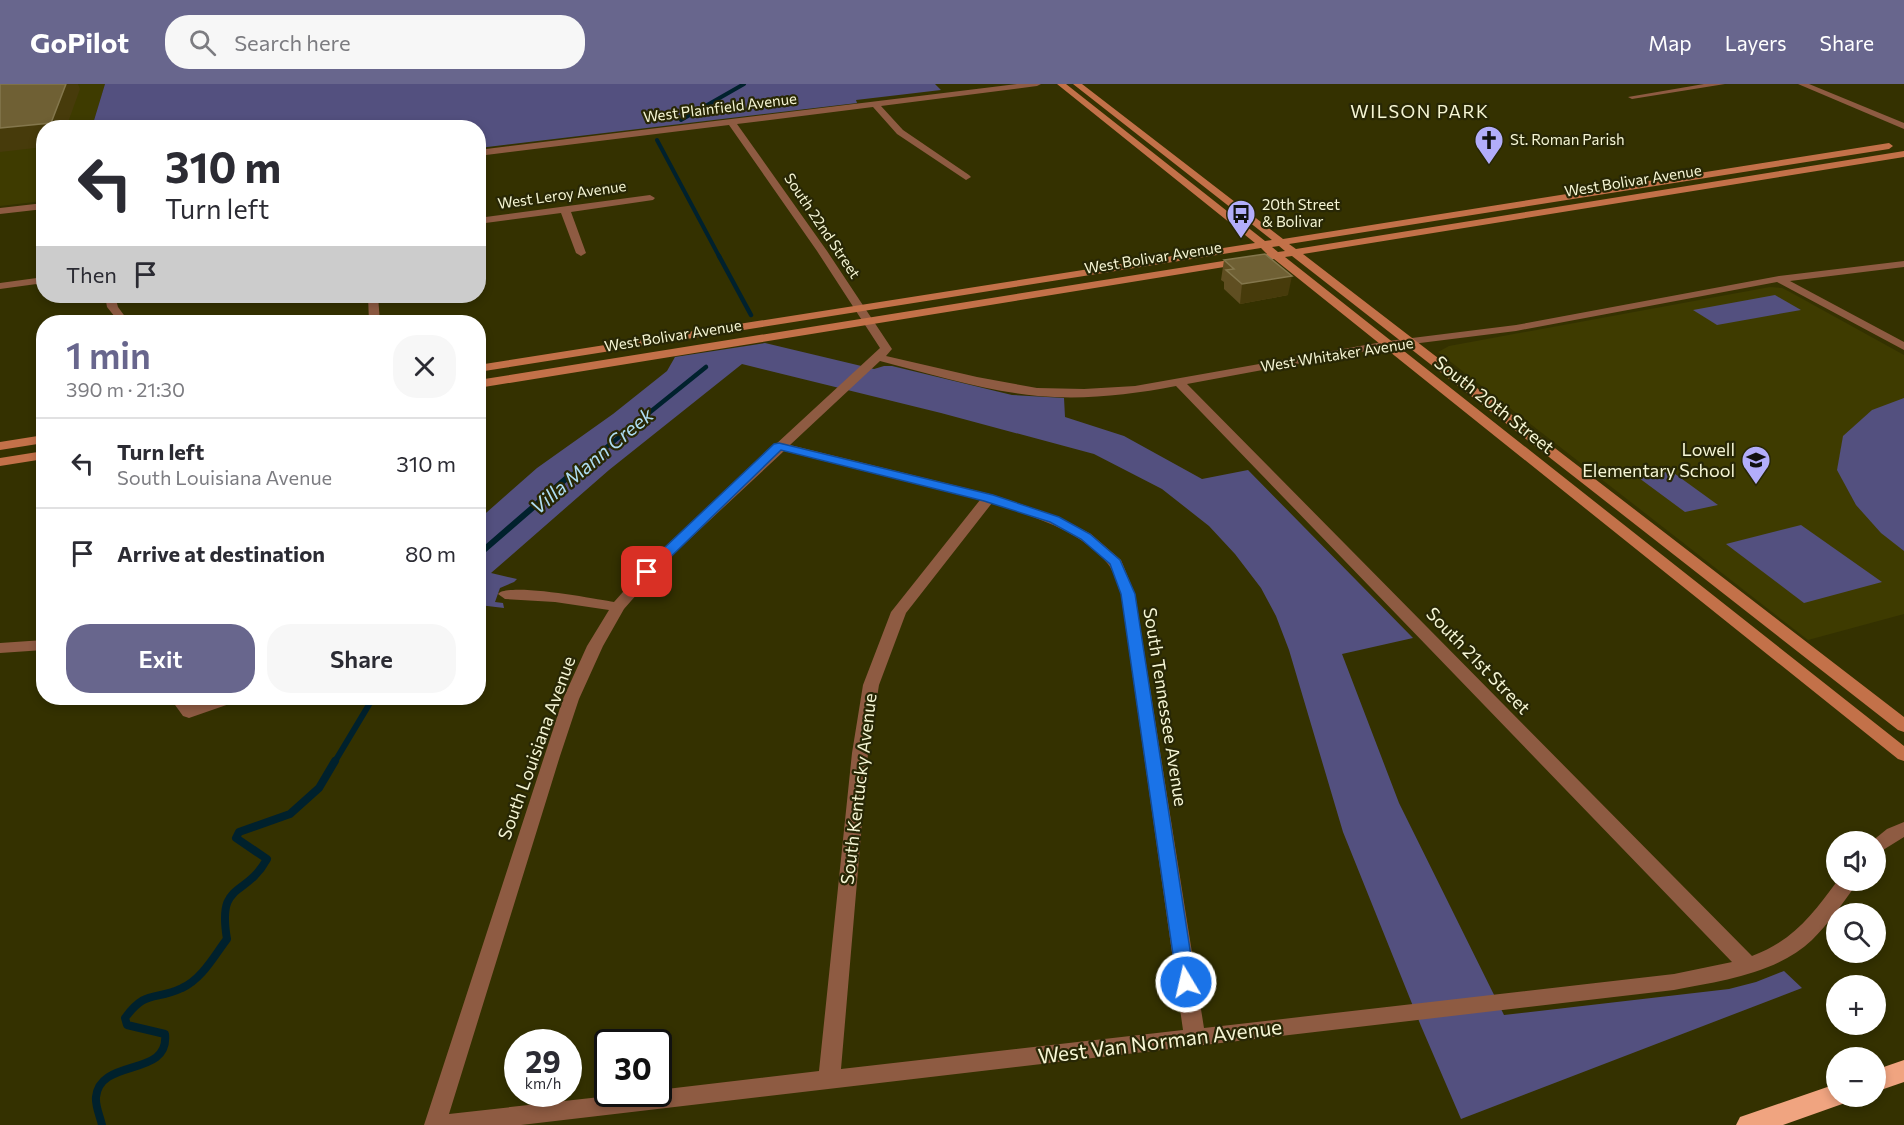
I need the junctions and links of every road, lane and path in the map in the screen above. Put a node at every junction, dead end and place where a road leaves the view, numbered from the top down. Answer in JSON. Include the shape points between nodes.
{"nodes":[{"id":1,"x":1037,"y":84,"type":"edge"},
{"id":2,"x":1061,"y":84,"type":"edge"},
{"id":3,"x":1077,"y":84,"type":"edge"},
{"id":4,"x":1721,"y":84,"type":"edge"},
{"id":5,"x":1802,"y":84,"type":"edge"},
{"id":6,"x":1705,"y":85,"type":"edge"},
{"id":7,"x":1632,"y":97,"type":"dead end"},
{"id":8,"x":875,"y":104,"type":"junction"},
{"id":9,"x":731,"y":122,"type":"junction"},
{"id":10,"x":1904,"y":126,"type":"edge"},
{"id":11,"x":1904,"y":144,"type":"edge"},
{"id":12,"x":486,"y":152,"type":"edge"},
{"id":13,"x":1904,"y":154,"type":"edge"},
{"id":14,"x":966,"y":177,"type":"dead end"},
{"id":15,"x":650,"y":198,"type":"dead end"},
{"id":16,"x":36,"y":207,"type":"edge"},
{"id":17,"x":565,"y":209,"type":"junction"},
{"id":18,"x":0,"y":212,"type":"edge"},
{"id":19,"x":486,"y":220,"type":"edge"},
{"id":20,"x":1263,"y":245,"type":"junction"},
{"id":21,"x":1278,"y":249,"type":"junction"},
{"id":22,"x":1294,"y":252,"type":"junction"},
{"id":23,"x":581,"y":253,"type":"dead end"},
{"id":24,"x":1904,"y":264,"type":"edge"},
{"id":25,"x":1779,"y":279,"type":"junction"},
{"id":26,"x":36,"y":281,"type":"edge"},
{"id":27,"x":0,"y":286,"type":"edge"},
{"id":28,"x":860,"y":309,"type":"junction"},
{"id":29,"x":868,"y":321,"type":"junction"},
{"id":30,"x":1409,"y":343,"type":"junction"},
{"id":31,"x":1388,"y":344,"type":"junction"},
{"id":32,"x":1904,"y":347,"type":"edge"},
{"id":33,"x":882,"y":353,"type":"junction"},
{"id":34,"x":486,"y":368,"type":"edge"},
{"id":35,"x":486,"y":383,"type":"edge"},
{"id":36,"x":1180,"y":384,"type":"junction"},
{"id":37,"x":36,"y":440,"type":"edge"},
{"id":38,"x":36,"y":442,"type":"edge"},
{"id":39,"x":0,"y":446,"type":"edge"},
{"id":40,"x":779,"y":446,"type":"junction"},
{"id":41,"x":36,"y":456,"type":"edge"},
{"id":42,"x":26,"y":458,"type":"junction"},
{"id":43,"x":0,"y":462,"type":"edge"},
{"id":44,"x":989,"y":498,"type":"junction"},
{"id":45,"x":505,"y":594,"type":"dead end"},
{"id":46,"x":618,"y":607,"type":"junction"},
{"id":47,"x":36,"y":646,"type":"edge"},
{"id":48,"x":0,"y":648,"type":"edge"},
{"id":49,"x":184,"y":705,"type":"edge"},
{"id":50,"x":209,"y":705,"type":"edge"},
{"id":51,"x":1904,"y":726,"type":"edge"},
{"id":52,"x":1904,"y":755,"type":"edge"},
{"id":53,"x":1904,"y":829,"type":"edge"},
{"id":54,"x":1886,"y":841,"type":"edge"},
{"id":55,"x":1840,"y":891,"type":"edge"},
{"id":56,"x":1748,"y":965,"type":"junction"},
{"id":57,"x":1195,"y":1039,"type":"junction"},
{"id":58,"x":1904,"y":1071,"type":"edge"},
{"id":59,"x":1886,"y":1077,"type":"edge"},
{"id":60,"x":829,"y":1081,"type":"junction"},
{"id":61,"x":1826,"y":1098,"type":"edge"},
{"id":62,"x":436,"y":1125,"type":"edge"},
{"id":63,"x":1749,"y":1125,"type":"edge"}],
"edges":[{"from":1,"to":8,"type":"street","name":"West Plainfield Avenue"},
{"from":2,"to":20,"type":"street"},
{"from":3,"to":21,"type":"street","name":"South 20th Street"},
{"from":4,"to":6,"type":"street"},
{"from":5,"to":10,"type":"street"},
{"from":6,"to":7,"type":"street"},
{"from":8,"to":9,"type":"street","name":"West Plainfield Avenue"},
{"from":8,"to":14,"type":"street","via":[[900,132]]},
{"from":9,"to":12,"type":"street","name":"West Plainfield Avenue"},
{"from":9,"to":28,"type":"street","name":"South 22nd Street"},
{"from":11,"to":21,"type":"street","name":"West Bolivar Avenue"},
{"from":13,"to":22,"type":"street","name":"West Bolivar Avenue"},
{"from":15,"to":17,"type":"street","name":"West Leroy Avenue"},
{"from":16,"to":18,"type":"street"},
{"from":17,"to":19,"type":"street","name":"West Leroy Avenue"},
{"from":17,"to":23,"type":"street"},
{"from":20,"to":21,"type":"street","name":"West Bolivar Avenue"},
{"from":20,"to":28,"type":"street","name":"West Bolivar Avenue"},
{"from":21,"to":22,"type":"street","name":"West Bolivar Avenue"},
{"from":21,"to":29,"type":"street","name":"West Bolivar Avenue"},
{"from":21,"to":31,"type":"street","name":"South 20th Street"},
{"from":22,"to":30,"type":"street","name":"South 20th Street"},
{"from":24,"to":25,"type":"street","name":"West Whitaker Avenue"},
{"from":25,"to":30,"type":"street","name":"West Whitaker Avenue","via":[[1516,328]]},
{"from":25,"to":32,"type":"street"},
{"from":26,"to":27,"type":"street"},
{"from":28,"to":29,"type":"street","name":"South 22nd Street"},
{"from":28,"to":34,"type":"street","name":"West Bolivar Avenue"},
{"from":29,"to":33,"type":"street","name":"South 22nd Street"},
{"from":29,"to":35,"type":"street","name":"West Bolivar Avenue"},
{"from":30,"to":31,"type":"street","name":"West Whitaker Avenue"},
{"from":30,"to":51,"type":"street","name":"South 20th Street"},
{"from":31,"to":36,"type":"street","name":"West Whitaker Avenue"},
{"from":31,"to":52,"type":"street","name":"South 20th Street"},
{"from":33,"to":36,"type":"street","name":"West Whitaker Avenue","via":[[977,381],[1037,392],[1108,393]]},
{"from":33,"to":40,"type":"street","name":"South Louisiana Avenue"},
{"from":36,"to":56,"type":"street","name":"South 21st Street"},
{"from":37,"to":39,"type":"street"},
{"from":38,"to":42,"type":"street"},
{"from":40,"to":44,"type":"street","name":"South Tennessee Avenue"},
{"from":40,"to":46,"type":"street","name":"South Louisiana Avenue","via":[[660,559]]},
{"from":41,"to":42,"type":"street"},
{"from":42,"to":43,"type":"street"},
{"from":44,"to":57,"type":"street","name":"South Tennessee Avenue","via":[[1054,520],[1086,537],[1116,563],[1128,594]]},
{"from":44,"to":60,"type":"street","name":"South Kentucky Avenue","via":[[899,612],[871,684],[860,753]]},
{"from":45,"to":46,"type":"street"},
{"from":46,"to":62,"type":"street","name":"South Louisiana Avenue","via":[[595,646],[554,747]]},
{"from":47,"to":48,"type":"street"},
{"from":49,"to":50,"type":"street","via":[[189,712]]},
{"from":53,"to":54,"type":"street"},
{"from":55,"to":56,"type":"street","name":"West Van Norman Avenue","via":[[1787,948]]},
{"from":56,"to":57,"type":"street","name":"West Van Norman Avenue","via":[[1674,982]]},
{"from":57,"to":60,"type":"street","name":"West Van Norman Avenue"},
{"from":58,"to":59,"type":"highway"},
{"from":60,"to":62,"type":"street","name":"West Van Norman Avenue"},
{"from":61,"to":63,"type":"highway"}]}
